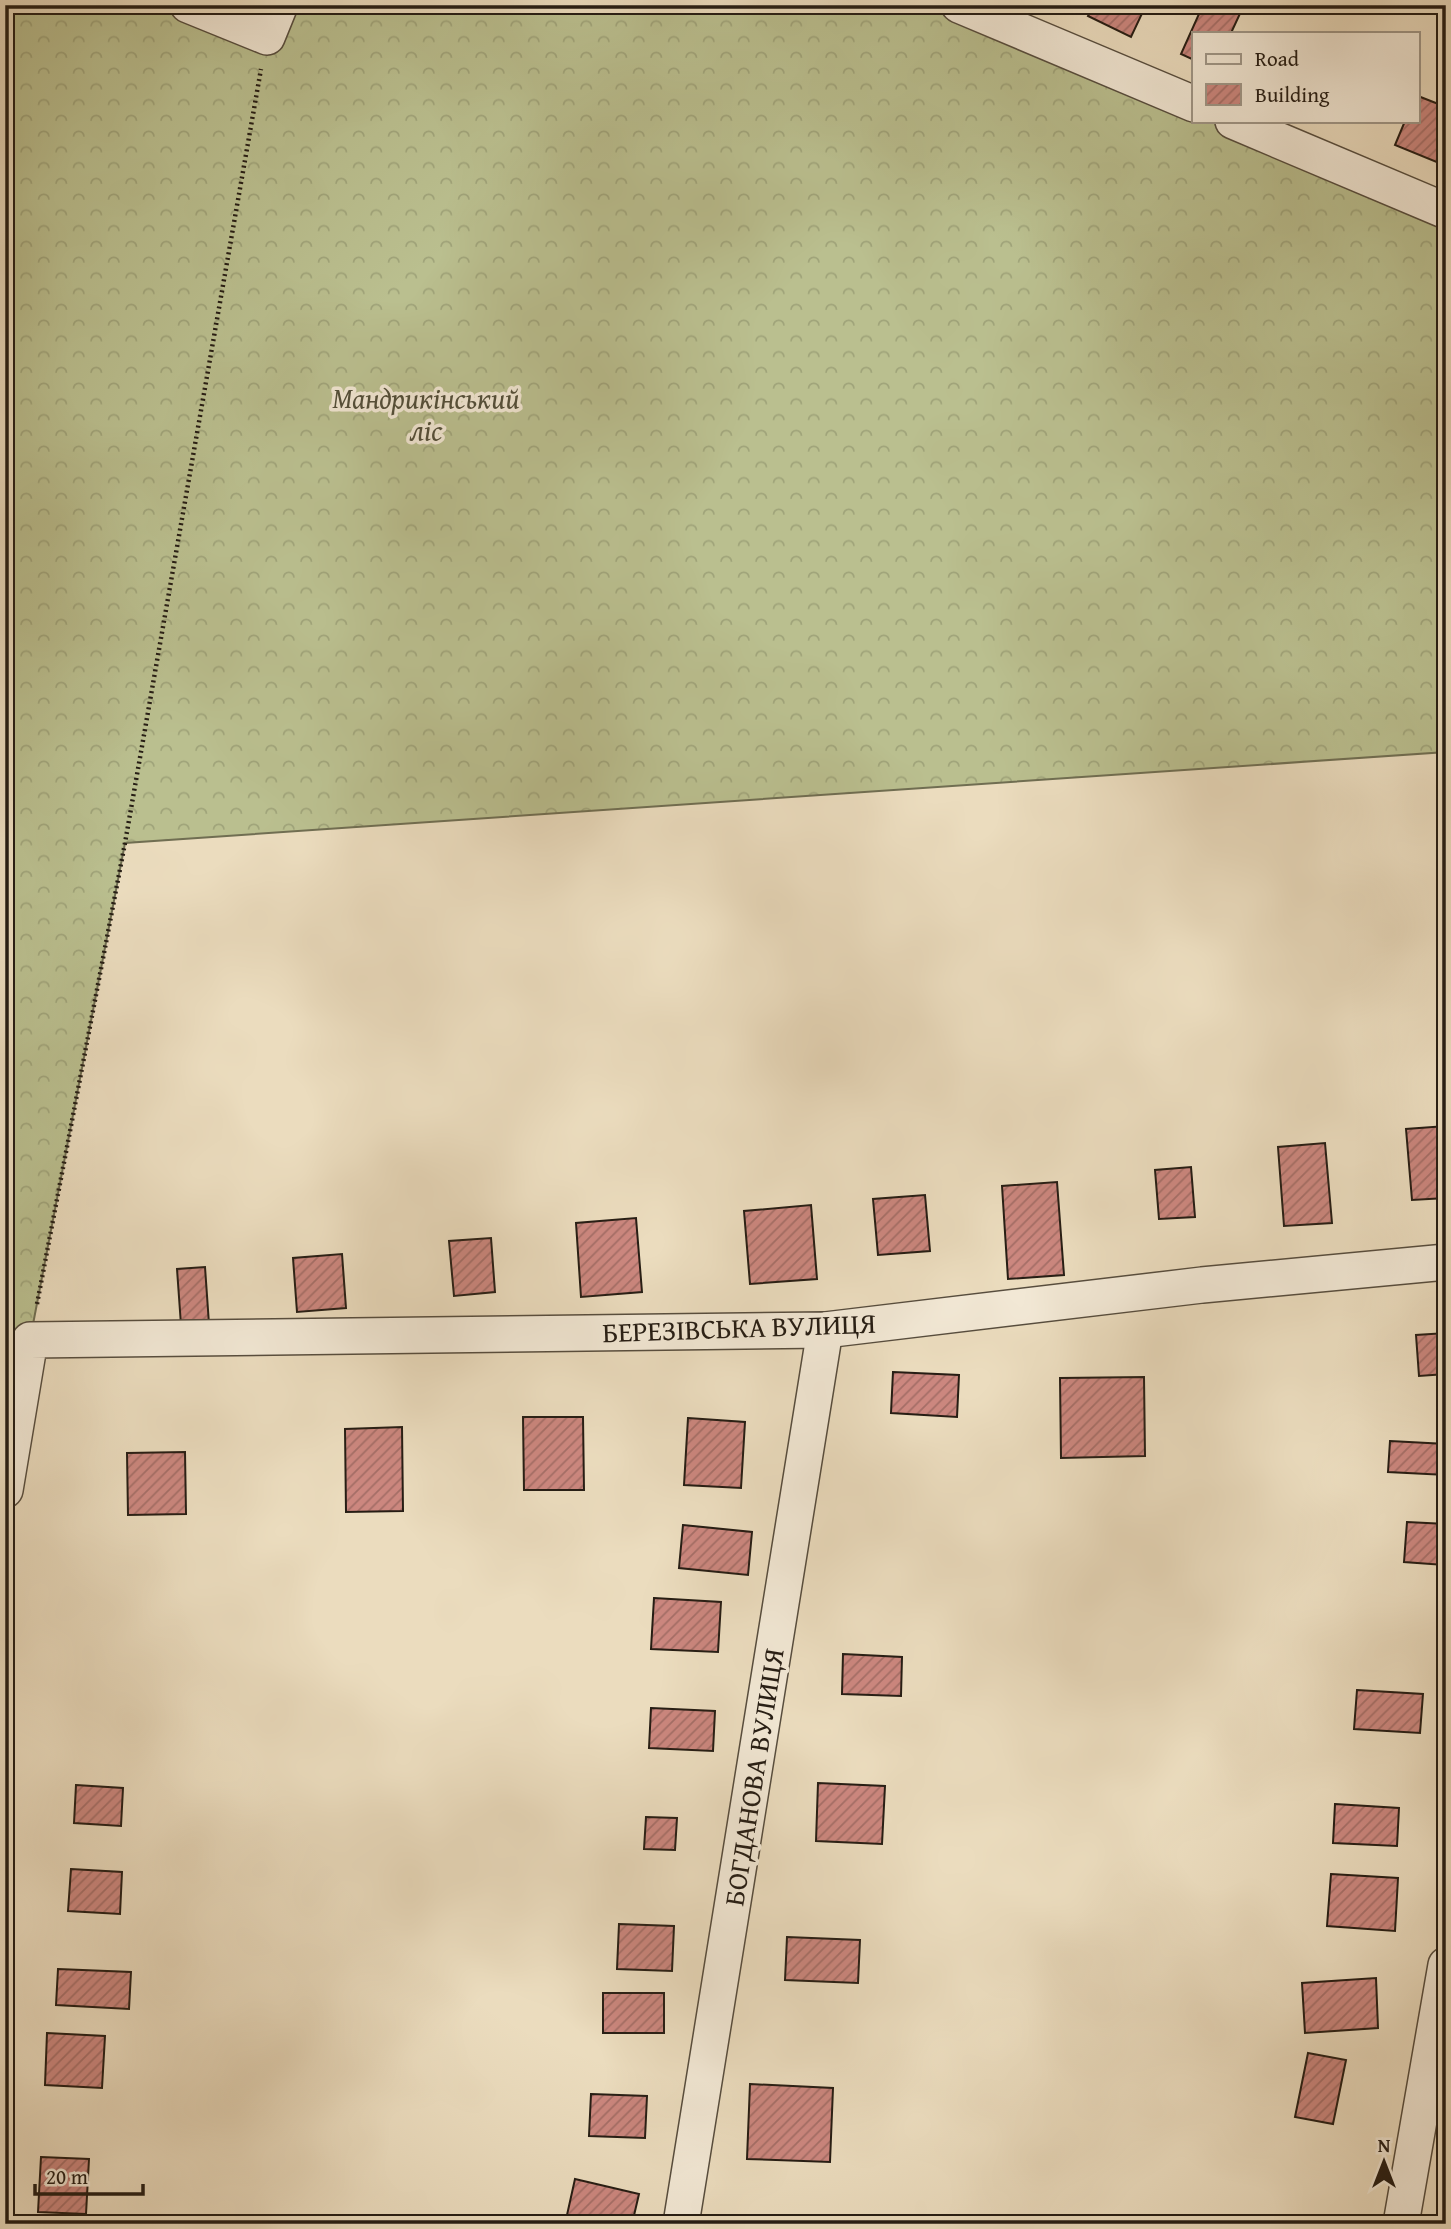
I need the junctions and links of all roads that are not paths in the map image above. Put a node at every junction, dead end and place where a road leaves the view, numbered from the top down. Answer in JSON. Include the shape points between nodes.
{"nodes":[{"id":1,"x":188,"y":5,"type":"edge"},
{"id":2,"x":280,"y":5,"type":"edge"},
{"id":3,"x":959,"y":5,"type":"edge"},
{"id":4,"x":1192,"y":103,"type":"edge"},
{"id":5,"x":1235,"y":122,"type":"edge"},
{"id":6,"x":1446,"y":211,"type":"edge"},
{"id":7,"x":1446,"y":1262,"type":"edge"},
{"id":8,"x":825,"y":1330,"type":"junction"},
{"id":9,"x":5,"y":1490,"type":"edge"},
{"id":10,"x":1446,"y":1965,"type":"edge"},
{"id":11,"x":681,"y":2224,"type":"edge"},
{"id":12,"x":1401,"y":2224,"type":"edge"}],
"edges":[{"from":1,"to":2,"type":"street","via":[[267,37]]},
{"from":3,"to":4,"type":"street"},
{"from":5,"to":6,"type":"street"},
{"from":7,"to":8,"type":"street","name":"БЕРЕЗІВСЬКА ВУЛИЦЯ","via":[[1202,1285]]},
{"from":8,"to":9,"type":"street","name":"БЕРЕЗІВСЬКА ВУЛИЦЯ","via":[[30,1340]]},
{"from":8,"to":11,"type":"street","name":"БОГДАНОВА ВУЛИЦЯ"},
{"from":10,"to":12,"type":"street"}]}
